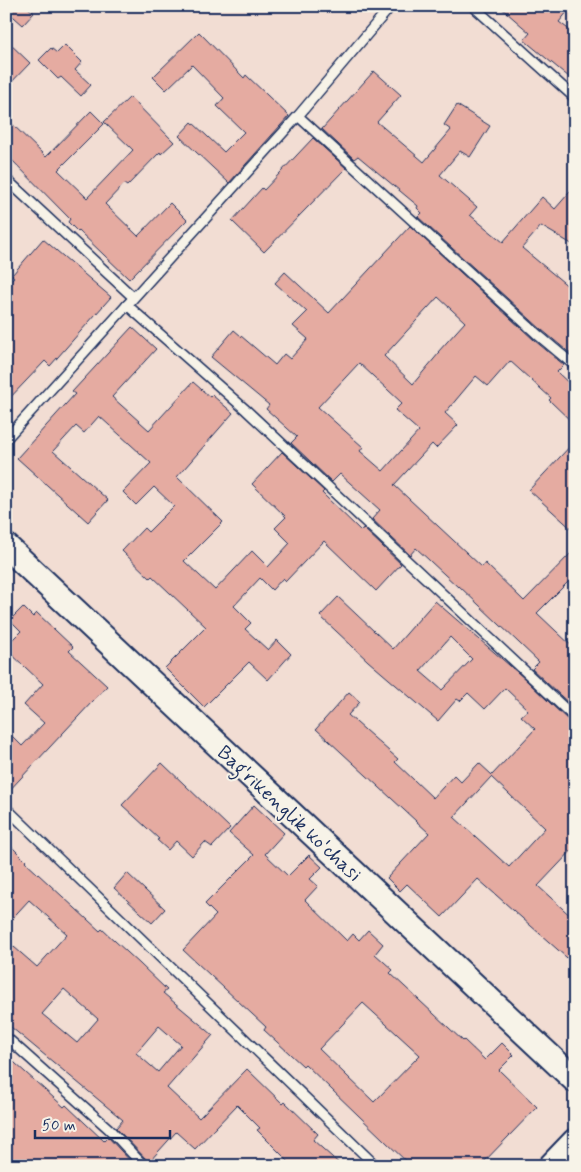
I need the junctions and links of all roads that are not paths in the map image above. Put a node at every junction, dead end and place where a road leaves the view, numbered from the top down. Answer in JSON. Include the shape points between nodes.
{"nodes":[{"id":1,"x":391,"y":6,"type":"edge"},
{"id":2,"x":473,"y":6,"type":"edge"},
{"id":3,"x":575,"y":98,"type":"edge"},
{"id":4,"x":298,"y":116,"type":"junction"},
{"id":5,"x":6,"y":179,"type":"edge"},
{"id":6,"x":133,"y":297,"type":"junction"},
{"id":7,"x":127,"y":305,"type":"junction"},
{"id":8,"x":575,"y":366,"type":"edge"},
{"id":9,"x":6,"y":439,"type":"edge"},
{"id":10,"x":6,"y":546,"type":"edge"},
{"id":11,"x":575,"y":718,"type":"edge"},
{"id":12,"x":6,"y":808,"type":"edge"},
{"id":13,"x":6,"y":1037,"type":"edge"},
{"id":14,"x":575,"y":1080,"type":"edge"},
{"id":15,"x":575,"y":1141,"type":"edge"},
{"id":16,"x":144,"y":1166,"type":"edge"},
{"id":17,"x":376,"y":1166,"type":"edge"},
{"id":18,"x":551,"y":1166,"type":"edge"}],
"edges":[{"from":1,"to":4,"type":"lane"},
{"from":2,"to":3,"type":"lane"},
{"from":4,"to":6,"type":"lane"},
{"from":4,"to":8,"type":"lane"},
{"from":5,"to":6,"type":"lane"},
{"from":6,"to":7,"type":"lane"},
{"from":7,"to":9,"type":"lane"},
{"from":7,"to":11,"type":"lane","via":[[246,410]]},
{"from":10,"to":14,"type":"main road","name":"Bag'rikenglik ko'chasi"},
{"from":12,"to":17,"type":"lane"},
{"from":13,"to":16,"type":"lane"},
{"from":15,"to":18,"type":"main road"}]}
